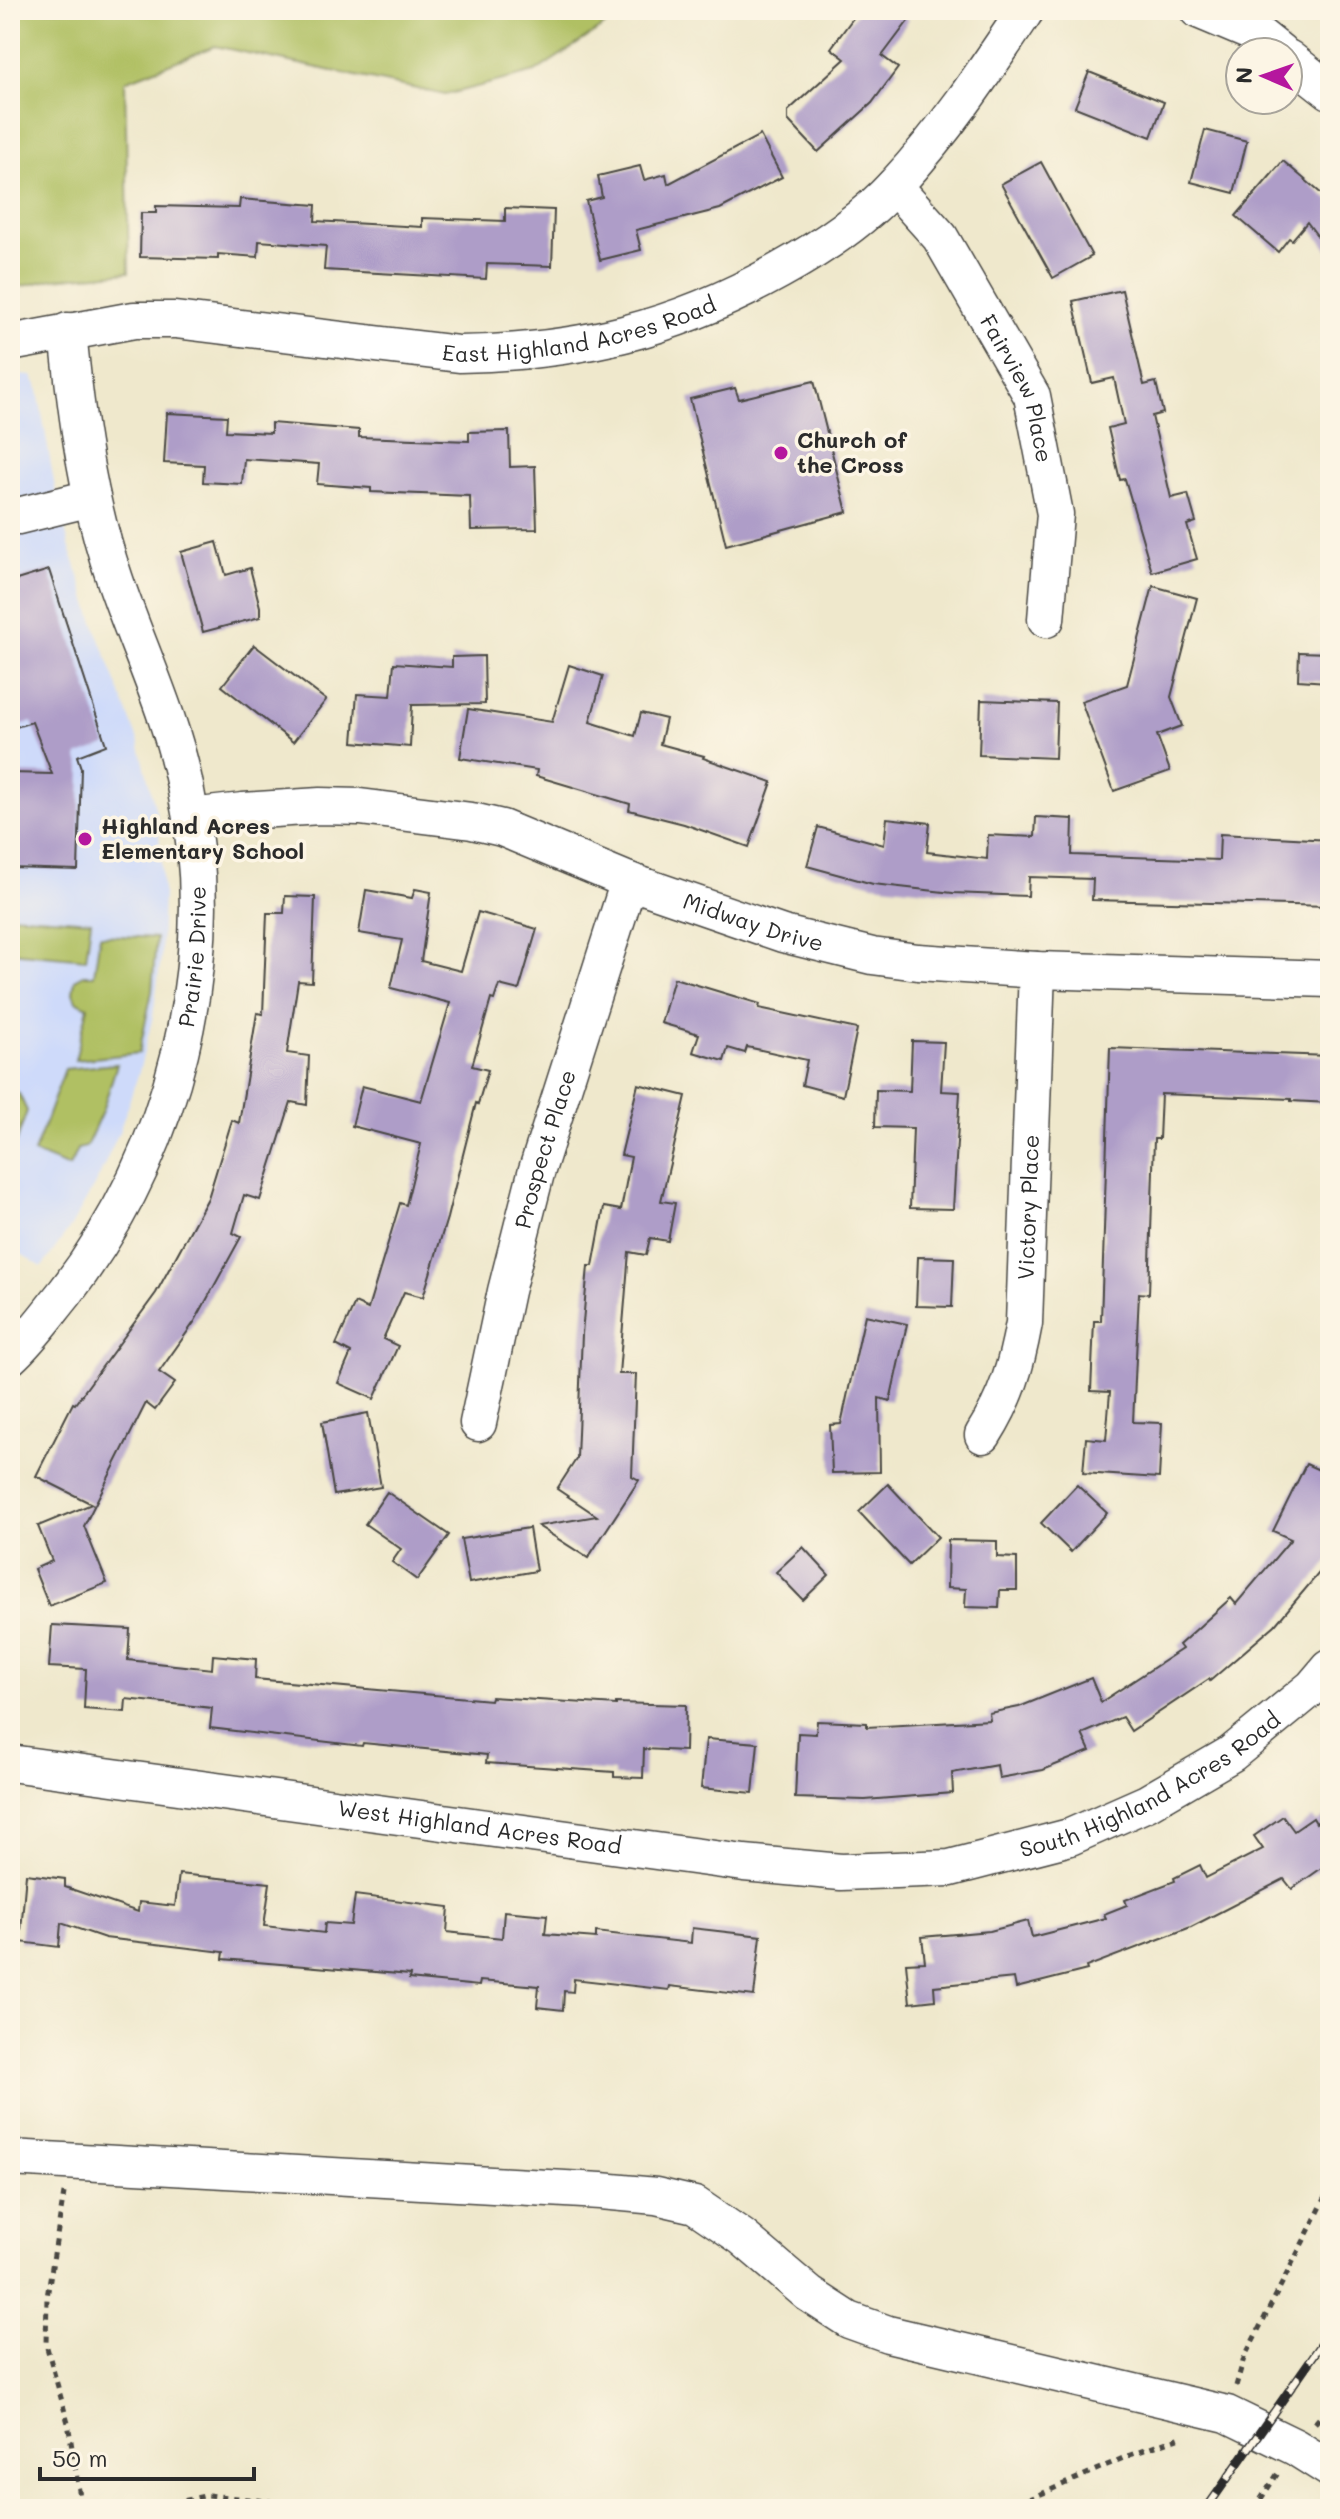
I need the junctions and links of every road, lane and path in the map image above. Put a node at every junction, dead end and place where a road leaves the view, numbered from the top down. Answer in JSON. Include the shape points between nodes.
{"nodes":[{"id":1,"x":1026,"y":10,"type":"edge"},
{"id":2,"x":1198,"y":10,"type":"edge"},
{"id":3,"x":1260,"y":36,"type":"edge"},
{"id":4,"x":1304,"y":71,"type":"edge"},
{"id":5,"x":1330,"y":91,"type":"edge"},
{"id":6,"x":894,"y":186,"type":"junction"},
{"id":7,"x":68,"y":331,"type":"junction"},
{"id":8,"x":10,"y":343,"type":"edge"},
{"id":9,"x":91,"y":498,"type":"junction"},
{"id":10,"x":18,"y":516,"type":"dead end"},
{"id":11,"x":1046,"y":619,"type":"dead end"},
{"id":12,"x":191,"y":817,"type":"junction"},
{"id":13,"x":629,"y":881,"type":"junction"},
{"id":14,"x":1037,"y":970,"type":"junction"},
{"id":15,"x":1330,"y":979,"type":"edge"},
{"id":16,"x":10,"y":1357,"type":"edge"},
{"id":17,"x":478,"y":1423,"type":"dead end"},
{"id":18,"x":983,"y":1435,"type":"dead end"},
{"id":19,"x":1330,"y":1667,"type":"edge"},
{"id":20,"x":10,"y":1763,"type":"edge"},
{"id":21,"x":950,"y":1868,"type":"joint"},
{"id":22,"x":10,"y":2158,"type":"edge"},
{"id":23,"x":70,"y":2160,"type":"junction"},
{"id":24,"x":1330,"y":2469,"type":"edge"},
{"id":25,"x":82,"y":2509,"type":"edge"},
{"id":26,"x":150,"y":2509,"type":"edge"},
{"id":27,"x":346,"y":2509,"type":"edge"}],
"edges":[{"from":1,"to":6,"type":"street","name":"East Highland Acres Road","via":[[963,104]]},
{"from":2,"to":3,"type":"street"},
{"from":4,"to":5,"type":"street"},
{"from":6,"to":7,"type":"street","name":"East Highland Acres Road","via":[[832,239],[772,275],[668,323],[601,340],[531,351],[459,354],[175,320],[134,320]]},
{"from":6,"to":11,"type":"street","name":"Fairview Place","via":[[940,237],[1032,396],[1055,514]]},
{"from":7,"to":8,"type":"street","name":"East Highland Acres Road"},
{"from":7,"to":9,"type":"street","name":"Prairie Drive"},
{"from":9,"to":10,"type":"street"},
{"from":9,"to":12,"type":"street","name":"Prairie Drive","via":[[178,757]]},
{"from":12,"to":13,"type":"street","name":"Midway Drive","via":[[320,806],[472,821],[502,828]]},
{"from":12,"to":16,"type":"street","name":"Prairie Drive","via":[[196,940],[190,1015],[171,1087],[144,1161],[108,1232]]},
{"from":13,"to":14,"type":"street","name":"Midway Drive","via":[[826,946],[918,962]]},
{"from":13,"to":17,"type":"street","name":"Prospect Place","via":[[536,1173]]},
{"from":14,"to":15,"type":"street","name":"Midway Drive"},
{"from":14,"to":18,"type":"street","name":"Victory Place","via":[[1024,1323],[1002,1405]]},
{"from":19,"to":21,"type":"street","name":"South Highland Acres Road","via":[[1231,1754],[1147,1803],[1070,1837]]},
{"from":20,"to":21,"type":"street","name":"West Highland Acres Road","via":[[744,1863],[841,1872]]},
{"from":22,"to":23,"type":"street"},
{"from":23,"to":24,"type":"street","via":[[601,2191],[695,2205],[849,2320],[888,2334],[1227,2414]]},
{"from":23,"to":25,"type":"path","via":[[47,2297],[46,2344],[68,2423]]},
{"from":26,"to":27,"type":"path","via":[[208,2495]]}]}
